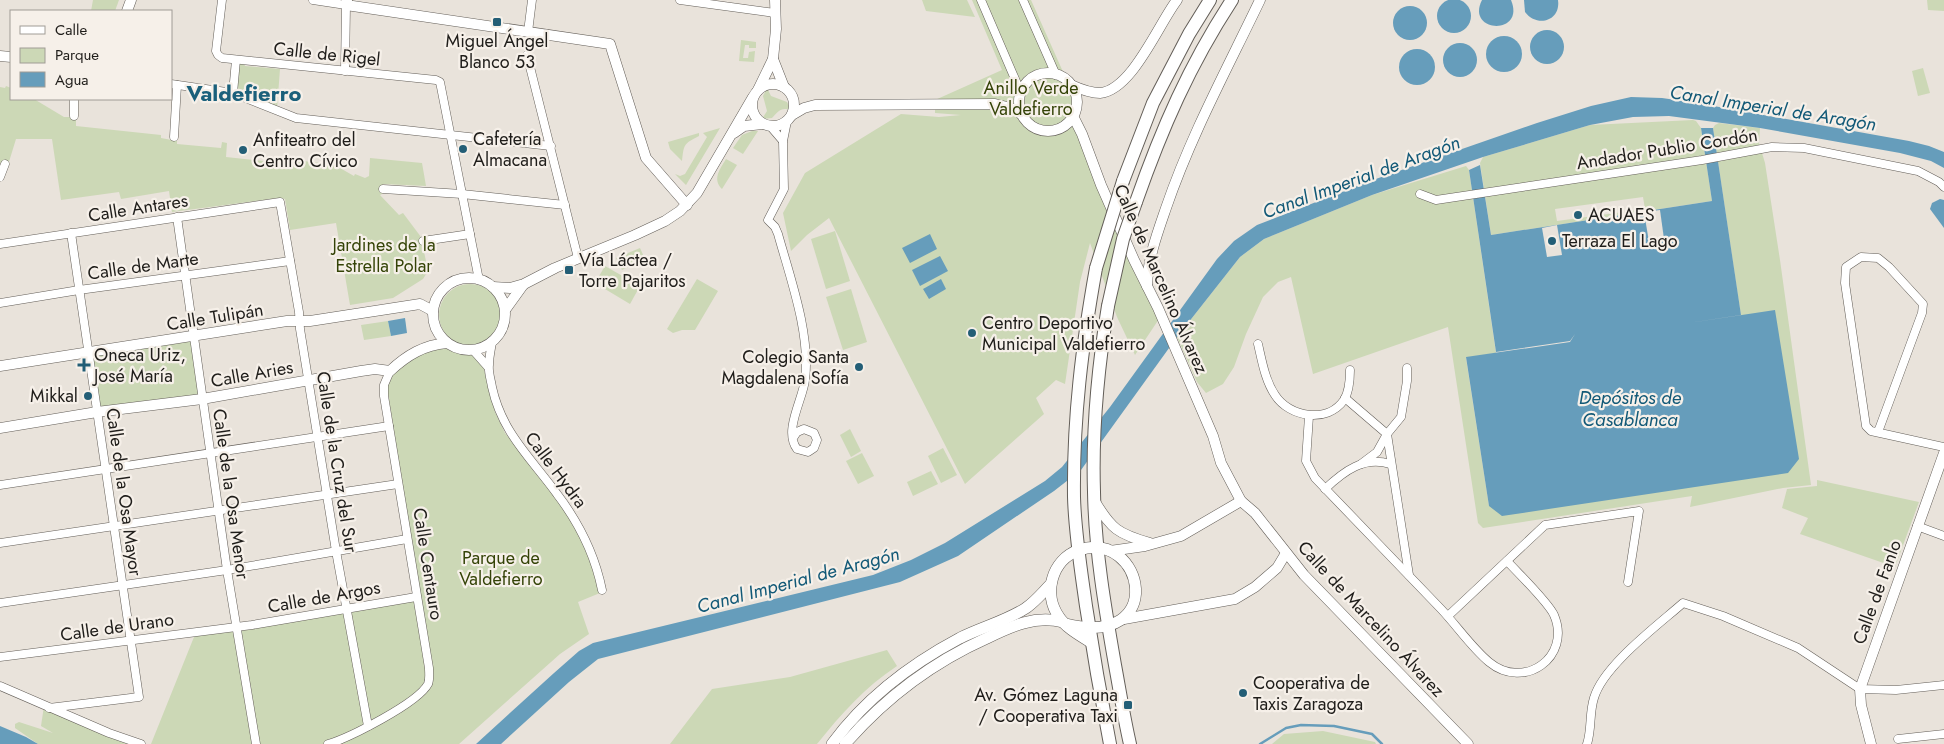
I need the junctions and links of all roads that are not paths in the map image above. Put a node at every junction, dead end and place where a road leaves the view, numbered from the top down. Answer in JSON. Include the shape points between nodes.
{"nodes":[{"id":1,"x":222,"y":0,"type":"edge"},
{"id":2,"x":313,"y":0,"type":"edge"},
{"id":3,"x":532,"y":0,"type":"edge"},
{"id":4,"x":680,"y":0,"type":"edge"},
{"id":5,"x":775,"y":0,"type":"edge"},
{"id":6,"x":981,"y":0,"type":"edge"},
{"id":7,"x":1023,"y":0,"type":"edge"},
{"id":8,"x":1177,"y":0,"type":"edge"},
{"id":9,"x":1210,"y":0,"type":"edge"},
{"id":10,"x":1232,"y":0,"type":"edge"},
{"id":11,"x":1260,"y":0,"type":"edge"},
{"id":12,"x":346,"y":2,"type":"edge"},
{"id":13,"x":775,"y":13,"type":"junction"},
{"id":14,"x":528,"y":32,"type":"junction"},
{"id":15,"x":527,"y":55,"type":"dead end"},
{"id":16,"x":773,"y":59,"type":"junction"},
{"id":17,"x":236,"y":60,"type":"junction"},
{"id":18,"x":345,"y":71,"type":"junction"},
{"id":19,"x":1056,"y":75,"type":"junction"},
{"id":20,"x":174,"y":84,"type":"edge"},
{"id":21,"x":1070,"y":85,"type":"junction"},
{"id":22,"x":784,"y":87,"type":"junction"},
{"id":23,"x":233,"y":93,"type":"junction"},
{"id":24,"x":756,"y":94,"type":"junction"},
{"id":25,"x":1020,"y":94,"type":"junction"},
{"id":26,"x":792,"y":95,"type":"junction"},
{"id":27,"x":74,"y":100,"type":"edge"},
{"id":28,"x":995,"y":104,"type":"junction"},
{"id":29,"x":815,"y":105,"type":"junction"},
{"id":30,"x":1021,"y":114,"type":"junction"},
{"id":31,"x":74,"y":116,"type":"dead end"},
{"id":32,"x":1073,"y":116,"type":"junction"},
{"id":33,"x":790,"y":118,"type":"junction"},
{"id":34,"x":767,"y":125,"type":"junction"},
{"id":35,"x":1065,"y":125,"type":"junction"},
{"id":36,"x":733,"y":133,"type":"junction"},
{"id":37,"x":451,"y":134,"type":"junction"},
{"id":38,"x":1082,"y":134,"type":"junction"},
{"id":39,"x":174,"y":137,"type":"dead end"},
{"id":40,"x":783,"y":140,"type":"junction"},
{"id":41,"x":551,"y":146,"type":"junction"},
{"id":42,"x":4,"y":164,"type":"dead end"},
{"id":43,"x":0,"y":177,"type":"edge"},
{"id":44,"x":1944,"y":187,"type":"edge"},
{"id":45,"x":383,"y":189,"type":"dead end"},
{"id":46,"x":462,"y":194,"type":"junction"},
{"id":47,"x":1420,"y":194,"type":"dead end"},
{"id":48,"x":280,"y":202,"type":"joint"},
{"id":49,"x":565,"y":204,"type":"junction"},
{"id":50,"x":687,"y":205,"type":"junction"},
{"id":51,"x":177,"y":217,"type":"junction"},
{"id":52,"x":70,"y":233,"type":"junction"},
{"id":53,"x":470,"y":234,"type":"junction"},
{"id":54,"x":423,"y":241,"type":"dead end"},
{"id":55,"x":0,"y":244,"type":"edge"},
{"id":56,"x":578,"y":258,"type":"junction"},
{"id":57,"x":290,"y":261,"type":"junction"},
{"id":58,"x":186,"y":276,"type":"junction"},
{"id":59,"x":478,"y":280,"type":"junction"},
{"id":60,"x":524,"y":284,"type":"junction"},
{"id":61,"x":493,"y":287,"type":"junction"},
{"id":62,"x":1147,"y":287,"type":"junction"},
{"id":63,"x":79,"y":290,"type":"junction"},
{"id":64,"x":0,"y":303,"type":"edge"},
{"id":65,"x":505,"y":310,"type":"junction"},
{"id":66,"x":433,"y":311,"type":"junction"},
{"id":67,"x":300,"y":321,"type":"junction"},
{"id":68,"x":435,"y":325,"type":"junction"},
{"id":69,"x":195,"y":337,"type":"junction"},
{"id":70,"x":492,"y":342,"type":"junction"},
{"id":71,"x":447,"y":343,"type":"junction"},
{"id":72,"x":1258,"y":344,"type":"dead end"},
{"id":73,"x":420,"y":349,"type":"junction"},
{"id":74,"x":473,"y":350,"type":"junction"},
{"id":75,"x":88,"y":352,"type":"junction"},
{"id":76,"x":0,"y":366,"type":"edge"},
{"id":77,"x":488,"y":367,"type":"junction"},
{"id":78,"x":1407,"y":368,"type":"dead end"},
{"id":79,"x":1350,"y":370,"type":"dead end"},
{"id":80,"x":390,"y":371,"type":"junction"},
{"id":81,"x":308,"y":380,"type":"junction"},
{"id":82,"x":1345,"y":398,"type":"junction"},
{"id":83,"x":202,"y":399,"type":"junction"},
{"id":84,"x":97,"y":412,"type":"junction"},
{"id":85,"x":795,"y":414,"type":"junction"},
{"id":86,"x":1308,"y":416,"type":"junction"},
{"id":87,"x":389,"y":426,"type":"junction"},
{"id":88,"x":0,"y":428,"type":"edge"},
{"id":89,"x":808,"y":429,"type":"junction"},
{"id":90,"x":1878,"y":432,"type":"junction"},
{"id":91,"x":1387,"y":434,"type":"junction"},
{"id":92,"x":1213,"y":436,"type":"junction"},
{"id":93,"x":317,"y":437,"type":"junction"},
{"id":94,"x":793,"y":438,"type":"junction"},
{"id":95,"x":1944,"y":448,"type":"edge"},
{"id":96,"x":1944,"y":453,"type":"edge"},
{"id":97,"x":210,"y":454,"type":"junction"},
{"id":98,"x":1361,"y":464,"type":"junction"},
{"id":99,"x":1390,"y":464,"type":"junction"},
{"id":100,"x":106,"y":468,"type":"junction"},
{"id":101,"x":398,"y":484,"type":"junction"},
{"id":102,"x":0,"y":485,"type":"edge"},
{"id":103,"x":1325,"y":488,"type":"junction"},
{"id":104,"x":327,"y":495,"type":"junction"},
{"id":105,"x":1094,"y":496,"type":"junction"},
{"id":106,"x":1241,"y":501,"type":"junction"},
{"id":107,"x":219,"y":511,"type":"junction"},
{"id":108,"x":1255,"y":513,"type":"junction"},
{"id":109,"x":114,"y":526,"type":"junction"},
{"id":110,"x":1917,"y":526,"type":"junction"},
{"id":111,"x":1944,"y":536,"type":"edge"},
{"id":112,"x":407,"y":539,"type":"junction"},
{"id":113,"x":0,"y":543,"type":"edge"},
{"id":114,"x":1150,"y":543,"type":"junction"},
{"id":115,"x":1098,"y":548,"type":"junction"},
{"id":116,"x":336,"y":551,"type":"junction"},
{"id":117,"x":1078,"y":551,"type":"junction"},
{"id":118,"x":1110,"y":551,"type":"junction"},
{"id":119,"x":1286,"y":553,"type":"junction"},
{"id":120,"x":1507,"y":561,"type":"junction"},
{"id":121,"x":1296,"y":566,"type":"junction"},
{"id":122,"x":1277,"y":568,"type":"junction"},
{"id":123,"x":227,"y":570,"type":"junction"},
{"id":124,"x":1409,"y":575,"type":"junction"},
{"id":125,"x":1628,"y":582,"type":"dead end"},
{"id":126,"x":123,"y":584,"type":"junction"},
{"id":127,"x":1051,"y":584,"type":"junction"},
{"id":128,"x":602,"y":590,"type":"dead end"},
{"id":129,"x":416,"y":597,"type":"junction"},
{"id":130,"x":0,"y":603,"type":"edge"},
{"id":131,"x":347,"y":609,"type":"junction"},
{"id":132,"x":1448,"y":616,"type":"junction"},
{"id":133,"x":1124,"y":619,"type":"junction"},
{"id":134,"x":1065,"y":623,"type":"junction"},
{"id":135,"x":1108,"y":625,"type":"junction"},
{"id":136,"x":237,"y":626,"type":"junction"},
{"id":137,"x":1089,"y":627,"type":"junction"},
{"id":138,"x":131,"y":640,"type":"junction"},
{"id":139,"x":1092,"y":643,"type":"junction"},
{"id":140,"x":0,"y":657,"type":"edge"},
{"id":141,"x":0,"y":686,"type":"edge"},
{"id":142,"x":1944,"y":686,"type":"edge"},
{"id":143,"x":1860,"y":689,"type":"junction"},
{"id":144,"x":76,"y":705,"type":"junction"},
{"id":145,"x":49,"y":708,"type":"junction"},
{"id":146,"x":66,"y":715,"type":"junction"},
{"id":147,"x":368,"y":726,"type":"junction"},
{"id":148,"x":1944,"y":734,"type":"edge"},
{"id":149,"x":1898,"y":739,"type":"dead end"},
{"id":150,"x":141,"y":744,"type":"edge"},
{"id":151,"x":256,"y":744,"type":"edge"},
{"id":152,"x":328,"y":744,"type":"edge"},
{"id":153,"x":832,"y":744,"type":"edge"},
{"id":154,"x":845,"y":744,"type":"edge"},
{"id":155,"x":1110,"y":744,"type":"edge"},
{"id":156,"x":1130,"y":744,"type":"edge"},
{"id":157,"x":1468,"y":744,"type":"edge"},
{"id":158,"x":1586,"y":744,"type":"edge"},
{"id":159,"x":1871,"y":744,"type":"edge"}],
"edges":[{"from":1,"to":17,"type":"street","name":"Calle de Rigel","via":[[216,51],[222,58]]},
{"from":2,"to":12,"type":"street"},
{"from":3,"to":14,"type":"street"},
{"from":4,"to":13,"type":"street"},
{"from":5,"to":13,"type":"street"},
{"from":6,"to":25,"type":"street"},
{"from":7,"to":19,"type":"street"},
{"from":8,"to":21,"type":"street","via":[[1132,72],[1119,86],[1092,92]]},
{"from":9,"to":117,"type":"main road","bridge":true,"via":[[1153,103],[1123,181],[1096,268],[1077,401],[1074,498]]},
{"from":10,"to":105,"type":"main road","bridge":true,"via":[[1184,82],[1123,239],[1108,306],[1098,385]]},
{"from":11,"to":62,"type":"street","via":[[1208,102],[1176,179],[1152,249]]},
{"from":12,"to":14,"type":"street"},
{"from":12,"to":18,"type":"street"},
{"from":13,"to":16,"type":"street"},
{"from":14,"to":50,"type":"street","via":[[610,44],[646,158]]},
{"from":15,"to":41,"type":"street"},
{"from":16,"to":22,"type":"street"},
{"from":16,"to":24,"type":"street"},
{"from":17,"to":18,"type":"street","name":"Calle de Rigel"},
{"from":17,"to":23,"type":"street"},
{"from":18,"to":37,"type":"street","name":"Calle de Rigel","via":[[438,81]]},
{"from":19,"to":21,"type":"street"},
{"from":19,"to":25,"type":"street","via":[[1037,76]]},
{"from":20,"to":23,"type":"street"},
{"from":20,"to":39,"type":"street"},
{"from":21,"to":32,"type":"street","via":[[1076,100]]},
{"from":22,"to":24,"type":"street","via":[[773,84]]},
{"from":22,"to":26,"type":"street"},
{"from":23,"to":37,"type":"street","via":[[296,118]]},
{"from":24,"to":34,"type":"street","via":[[753,112]]},
{"from":24,"to":36,"type":"street"},
{"from":25,"to":28,"type":"street"},
{"from":25,"to":30,"type":"street"},
{"from":26,"to":29,"type":"street"},
{"from":26,"to":33,"type":"street","via":[[794,107]]},
{"from":27,"to":31,"type":"street"},
{"from":28,"to":29,"type":"street"},
{"from":28,"to":30,"type":"street"},
{"from":29,"to":33,"type":"street"},
{"from":30,"to":35,"type":"street","via":[[1038,130],[1054,130]]},
{"from":32,"to":35,"type":"street"},
{"from":32,"to":38,"type":"street","name":"Calle de Marcelino Álvarez"},
{"from":33,"to":34,"type":"street","via":[[777,126]]},
{"from":33,"to":40,"type":"street"},
{"from":34,"to":36,"type":"street","via":[[744,126]]},
{"from":34,"to":40,"type":"street"},
{"from":35,"to":38,"type":"street"},
{"from":36,"to":50,"type":"street"},
{"from":37,"to":41,"type":"street"},
{"from":37,"to":46,"type":"street"},
{"from":38,"to":62,"type":"street","name":"Calle de Marcelino Álvarez"},
{"from":40,"to":85,"type":"street","via":[[784,189],[768,220],[778,234],[805,340],[805,381]]},
{"from":41,"to":49,"type":"street"},
{"from":42,"to":43,"type":"street"},
{"from":44,"to":47,"type":"street","name":"Andador Publio Cordón","via":[[1918,172],[1804,148],[1772,147],[1436,200]]},
{"from":45,"to":46,"type":"street"},
{"from":46,"to":49,"type":"street"},
{"from":46,"to":53,"type":"street"},
{"from":48,"to":51,"type":"street","name":"Calle Antares"},
{"from":48,"to":57,"type":"street","name":"Calle de la Cruz del Sur"},
{"from":49,"to":56,"type":"street"},
{"from":50,"to":56,"type":"street","via":[[665,221]]},
{"from":51,"to":52,"type":"street","name":"Calle Antares"},
{"from":51,"to":58,"type":"street","name":"Calle de la Osa Menor"},
{"from":52,"to":55,"type":"street","name":"Calle Antares"},
{"from":52,"to":63,"type":"street","name":"Calle de la Osa Mayor"},
{"from":53,"to":54,"type":"street"},
{"from":53,"to":59,"type":"street"},
{"from":56,"to":60,"type":"street"},
{"from":57,"to":58,"type":"street","name":"Calle de Marte"},
{"from":57,"to":67,"type":"street","name":"Calle de la Cruz del Sur"},
{"from":58,"to":63,"type":"street","name":"Calle de Marte"},
{"from":58,"to":69,"type":"street","name":"Calle de la Osa Menor"},
{"from":59,"to":61,"type":"street"},
{"from":59,"to":66,"type":"street","via":[[452,283],[438,297]]},
{"from":60,"to":61,"type":"street","via":[[510,288]]},
{"from":60,"to":65,"type":"street"},
{"from":61,"to":65,"type":"street"},
{"from":62,"to":92,"type":"street","name":"Calle de Marcelino Álvarez"},
{"from":63,"to":64,"type":"street","name":"Calle de Marte"},
{"from":63,"to":75,"type":"street","name":"Calle de la Osa Mayor"},
{"from":65,"to":70,"type":"street","via":[[504,324]]},
{"from":66,"to":67,"type":"street","name":"Calle Tulipán","via":[[420,304]]},
{"from":66,"to":68,"type":"street"},
{"from":67,"to":69,"type":"street","name":"Calle Tulipán"},
{"from":67,"to":81,"type":"street","name":"Calle de la Cruz del Sur"},
{"from":68,"to":71,"type":"street"},
{"from":68,"to":73,"type":"street"},
{"from":69,"to":75,"type":"street","name":"Calle Tulipán"},
{"from":69,"to":83,"type":"street","name":"Calle de la Osa Menor"},
{"from":70,"to":74,"type":"street"},
{"from":70,"to":77,"type":"street","name":"Calle Hydra"},
{"from":71,"to":73,"type":"street"},
{"from":71,"to":74,"type":"street"},
{"from":72,"to":86,"type":"street","via":[[1275,396],[1290,411]]},
{"from":73,"to":80,"type":"street"},
{"from":74,"to":77,"type":"street","name":"Calle Hydra"},
{"from":75,"to":76,"type":"street","name":"Calle Tulipán"},
{"from":75,"to":84,"type":"street","name":"Calle de la Osa Mayor"},
{"from":77,"to":128,"type":"street","name":"Calle Hydra","via":[[505,425],[574,518],[593,558]]},
{"from":78,"to":91,"type":"street","via":[[1402,417]]},
{"from":79,"to":82,"type":"street"},
{"from":80,"to":81,"type":"street","name":"Calle Aries","via":[[375,369]]},
{"from":80,"to":87,"type":"street","name":"Calle Centauro","via":[[384,390]]},
{"from":81,"to":83,"type":"street","name":"Calle Aries"},
{"from":81,"to":93,"type":"street","name":"Calle de la Cruz del Sur"},
{"from":82,"to":86,"type":"street","via":[[1329,412]]},
{"from":82,"to":91,"type":"street"},
{"from":83,"to":84,"type":"street","name":"Calle Aries"},
{"from":83,"to":97,"type":"street","name":"Calle de la Osa Menor"},
{"from":84,"to":88,"type":"street","name":"Calle Aries"},
{"from":84,"to":100,"type":"street","name":"Calle de la Osa Mayor"},
{"from":85,"to":89,"type":"street"},
{"from":85,"to":94,"type":"street"},
{"from":86,"to":103,"type":"street","via":[[1306,461]]},
{"from":87,"to":93,"type":"street"},
{"from":87,"to":101,"type":"street","name":"Calle Centauro"},
{"from":89,"to":94,"type":"street","via":[[800,430]]},
{"from":89,"to":94,"type":"street","via":[[814,432],[817,440],[811,451],[797,449]]},
{"from":90,"to":90,"type":"street","via":[[1923,304],[1890,267],[1878,258],[1861,257],[1846,267],[1844,283],[1865,422],[1869,430]]},
{"from":90,"to":95,"type":"street"},
{"from":91,"to":98,"type":"street","via":[[1377,452]]},
{"from":91,"to":99,"type":"street"},
{"from":92,"to":106,"type":"street","name":"Calle de Marcelino Álvarez","via":[[1218,454]]},
{"from":92,"to":108,"type":"street","name":"Calle de Marcelino Álvarez"},
{"from":93,"to":97,"type":"street"},
{"from":93,"to":104,"type":"street","name":"Calle de la Cruz del Sur"},
{"from":96,"to":110,"type":"street","name":"Calle de Fanlo"},
{"from":97,"to":100,"type":"street"},
{"from":97,"to":107,"type":"street","name":"Calle de la Osa Menor"},
{"from":98,"to":99,"type":"street","via":[[1377,460]]},
{"from":98,"to":103,"type":"street"},
{"from":99,"to":124,"type":"street"},
{"from":100,"to":102,"type":"street"},
{"from":100,"to":109,"type":"street","name":"Calle de la Osa Mayor"},
{"from":101,"to":104,"type":"street"},
{"from":101,"to":112,"type":"street","name":"Calle Centauro"},
{"from":103,"to":124,"type":"street"},
{"from":104,"to":107,"type":"street"},
{"from":104,"to":116,"type":"street","name":"Calle de la Cruz del Sur"},
{"from":105,"to":114,"type":"street","via":[[1105,518],[1120,532]]},
{"from":105,"to":115,"type":"main road"},
{"from":106,"to":108,"type":"street","name":"Calle de Marcelino Álvarez"},
{"from":106,"to":114,"type":"street","via":[[1187,534]]},
{"from":107,"to":109,"type":"street"},
{"from":107,"to":123,"type":"street","name":"Calle de la Osa Menor"},
{"from":108,"to":119,"type":"street","name":"Calle de Marcelino Álvarez"},
{"from":109,"to":113,"type":"street"},
{"from":109,"to":126,"type":"street","name":"Calle de la Osa Mayor"},
{"from":110,"to":111,"type":"street"},
{"from":110,"to":143,"type":"street","name":"Calle de Fanlo"},
{"from":112,"to":116,"type":"street"},
{"from":112,"to":129,"type":"street","name":"Calle Centauro"},
{"from":114,"to":118,"type":"street"},
{"from":115,"to":117,"type":"main road"},
{"from":115,"to":118,"type":"main road"},
{"from":115,"to":135,"type":"main road"},
{"from":116,"to":123,"type":"street"},
{"from":116,"to":131,"type":"street","name":"Calle de la Cruz del Sur"},
{"from":117,"to":127,"type":"main road","via":[[1062,561]]},
{"from":117,"to":137,"type":"main road"},
{"from":118,"to":133,"type":"main road","via":[[1126,564],[1136,586],[1134,603]]},
{"from":119,"to":121,"type":"street","name":"Calle de Marcelino Álvarez"},
{"from":119,"to":122,"type":"street"},
{"from":120,"to":125,"type":"street","via":[[1546,525],[1639,511]]},
{"from":120,"to":132,"type":"street"},
{"from":120,"to":132,"type":"street","via":[[1554,614],[1558,643],[1551,657],[1540,667],[1521,674],[1503,671],[1489,662]]},
{"from":121,"to":122,"type":"street"},
{"from":121,"to":157,"type":"street","name":"Calle de Marcelino Álvarez"},
{"from":122,"to":133,"type":"street","via":[[1236,599]]},
{"from":123,"to":126,"type":"street"},
{"from":123,"to":136,"type":"street","name":"Calle de la Osa Menor"},
{"from":124,"to":132,"type":"street"},
{"from":126,"to":130,"type":"street"},
{"from":126,"to":138,"type":"street","name":"Calle de la Osa Mayor"},
{"from":127,"to":134,"type":"main road","via":[[1051,599]]},
{"from":127,"to":153,"type":"main road","via":[[1025,609],[961,638],[897,678]]},
{"from":129,"to":131,"type":"street","name":"Calle de Argos"},
{"from":129,"to":147,"type":"street","name":"Calle Centauro","via":[[429,668],[427,684],[400,708]]},
{"from":131,"to":136,"type":"street","name":"Calle de Argos"},
{"from":131,"to":147,"type":"street","name":"Calle de la Cruz del Sur"},
{"from":133,"to":135,"type":"main road"},
{"from":134,"to":137,"type":"main road"},
{"from":134,"to":139,"type":"main road"},
{"from":134,"to":154,"type":"main road","via":[[1046,619],[1019,624],[943,660],[894,694]]},
{"from":135,"to":137,"type":"main road"},
{"from":135,"to":156,"type":"main road"},
{"from":136,"to":138,"type":"street","name":"Calle de Urano"},
{"from":136,"to":151,"type":"street","name":"Calle de la Osa Menor"},
{"from":137,"to":139,"type":"main road"},
{"from":138,"to":140,"type":"street","name":"Calle de Urano"},
{"from":138,"to":144,"type":"street","name":"Calle de la Osa Mayor","via":[[139,696]]},
{"from":139,"to":155,"type":"main road"},
{"from":141,"to":145,"type":"street"},
{"from":142,"to":143,"type":"street"},
{"from":143,"to":158,"type":"street","via":[[1798,648],[1724,616],[1683,603],[1614,666],[1604,680],[1594,698],[1591,731]]},
{"from":143,"to":159,"type":"street","name":"Calle de Fanlo"},
{"from":144,"to":145,"type":"street"},
{"from":144,"to":146,"type":"street"},
{"from":145,"to":146,"type":"street"},
{"from":146,"to":150,"type":"street"},
{"from":147,"to":152,"type":"street","name":"Calle Centauro"},
{"from":148,"to":149,"type":"street"}]}
